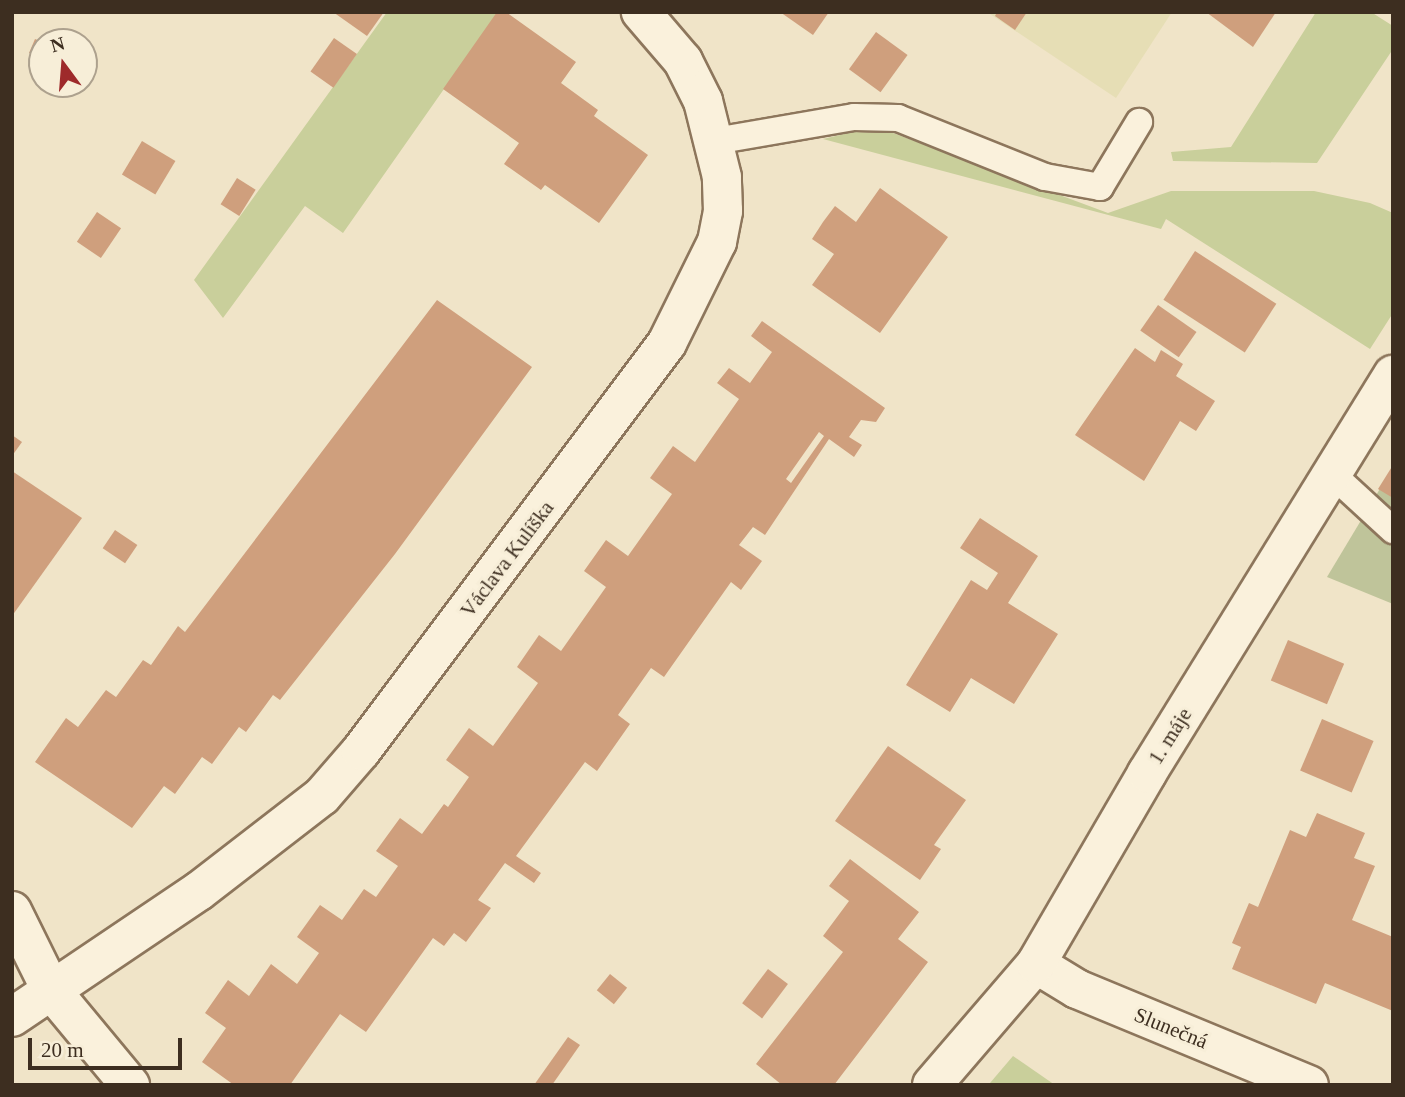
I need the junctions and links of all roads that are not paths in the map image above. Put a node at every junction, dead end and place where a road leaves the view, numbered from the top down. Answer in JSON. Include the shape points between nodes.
{"nodes":[{"id":1,"x":642,"y":12,"type":"edge"},
{"id":2,"x":1139,"y":122,"type":"dead end"},
{"id":3,"x":715,"y":142,"type":"junction"},
{"id":4,"x":1393,"y":375,"type":"edge"},
{"id":5,"x":1332,"y":474,"type":"junction"},
{"id":6,"x":1393,"y":530,"type":"edge"},
{"id":7,"x":12,"y":911,"type":"edge"},
{"id":8,"x":1036,"y":964,"type":"junction"},
{"id":9,"x":51,"y":990,"type":"junction"},
{"id":10,"x":12,"y":1017,"type":"edge"},
{"id":11,"x":130,"y":1085,"type":"edge"},
{"id":12,"x":932,"y":1085,"type":"edge"},
{"id":13,"x":1309,"y":1085,"type":"edge"}],
"edges":[{"from":1,"to":3,"type":"street","name":"Václava Kulíška","via":[[683,61],[703,101]]},
{"from":2,"to":3,"type":"lane","via":[[1100,187],[1045,177],[898,118],[854,117]]},
{"from":3,"to":9,"type":"street","name":"Václava Kulíška","via":[[723,211],[717,242],[667,344],[361,751],[322,796],[274,837]]},
{"from":4,"to":5,"type":"street","name":"1. máje"},
{"from":5,"to":6,"type":"lane"},
{"from":5,"to":8,"type":"street","name":"1. máje","via":[[1147,773]]},
{"from":7,"to":9,"type":"street"},
{"from":8,"to":12,"type":"street","name":"1. máje"},
{"from":8,"to":13,"type":"street","name":"Slunečná","via":[[1077,989]]},
{"from":9,"to":10,"type":"street","name":"Václava Kulíška"},
{"from":9,"to":11,"type":"street"}]}
